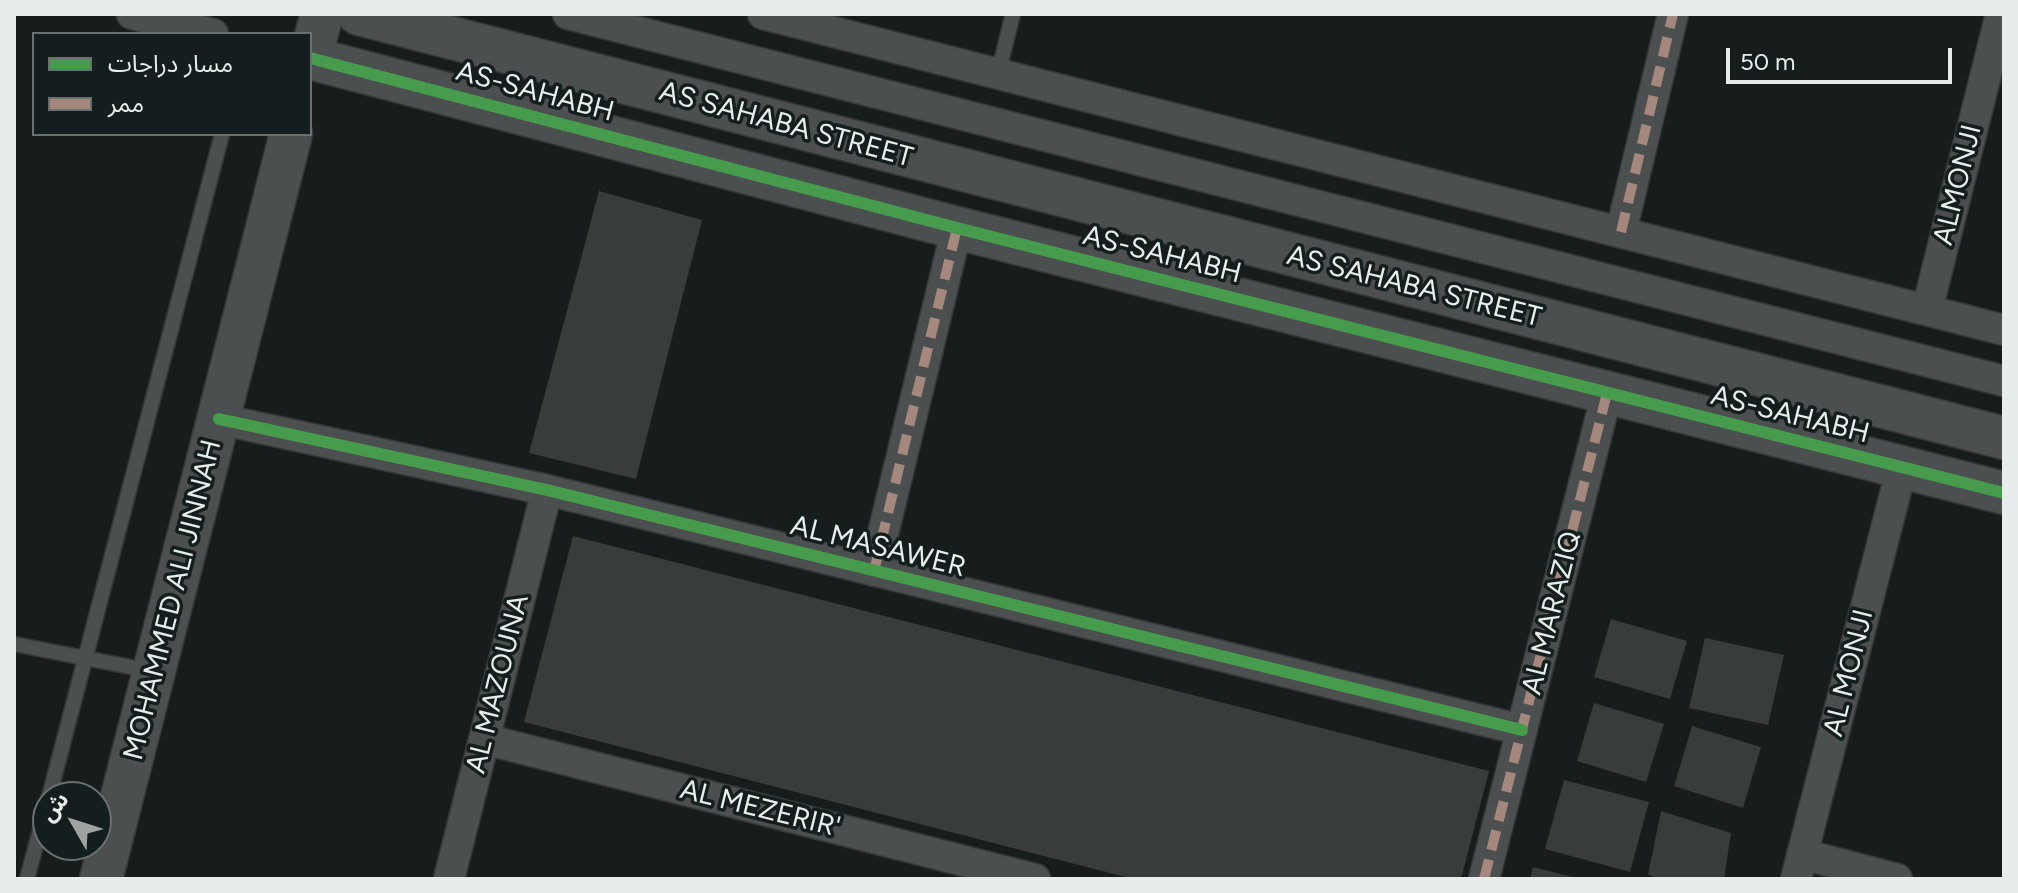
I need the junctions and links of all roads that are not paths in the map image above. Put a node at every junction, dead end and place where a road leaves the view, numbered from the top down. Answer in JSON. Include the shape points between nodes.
{"nodes":[{"id":1,"x":132,"y":14,"type":"edge"},
{"id":2,"x":322,"y":14,"type":"edge"},
{"id":3,"x":359,"y":14,"type":"edge"},
{"id":4,"x":568,"y":14,"type":"edge"},
{"id":5,"x":763,"y":14,"type":"edge"},
{"id":6,"x":1013,"y":14,"type":"edge"},
{"id":7,"x":1673,"y":14,"type":"edge"},
{"id":8,"x":2001,"y":14,"type":"edge"},
{"id":9,"x":205,"y":32,"type":"edge"},
{"id":10,"x":312,"y":51,"type":"edge"},
{"id":11,"x":312,"y":59,"type":"edge"},
{"id":12,"x":998,"y":74,"type":"junction"},
{"id":13,"x":221,"y":136,"type":"edge"},
{"id":14,"x":290,"y":136,"type":"edge"},
{"id":15,"x":957,"y":228,"type":"junction"},
{"id":16,"x":1621,"y":232,"type":"junction"},
{"id":17,"x":1927,"y":310,"type":"junction"},
{"id":18,"x":2004,"y":330,"type":"edge"},
{"id":19,"x":2004,"y":381,"type":"edge"},
{"id":20,"x":1607,"y":393,"type":"junction"},
{"id":21,"x":219,"y":419,"type":"junction"},
{"id":22,"x":2004,"y":438,"type":"edge"},
{"id":23,"x":1902,"y":467,"type":"junction"},
{"id":24,"x":547,"y":490,"type":"junction"},
{"id":25,"x":2004,"y":493,"type":"edge"},
{"id":26,"x":874,"y":571,"type":"junction"},
{"id":27,"x":14,"y":644,"type":"edge"},
{"id":28,"x":85,"y":658,"type":"junction"},
{"id":29,"x":154,"y":672,"type":"junction"},
{"id":30,"x":1522,"y":730,"type":"junction"},
{"id":31,"x":484,"y":739,"type":"junction"},
{"id":32,"x":53,"y":781,"type":"edge"},
{"id":33,"x":1799,"y":867,"type":"edge"},
{"id":34,"x":101,"y":879,"type":"edge"},
{"id":35,"x":449,"y":879,"type":"edge"},
{"id":36,"x":1035,"y":879,"type":"edge"},
{"id":37,"x":1484,"y":879,"type":"edge"},
{"id":38,"x":1897,"y":879,"type":"edge"}],
"edges":[{"from":1,"to":9,"type":"street"},
{"from":2,"to":10,"type":"street"},
{"from":3,"to":22,"type":"street","name":"AS SAHABA STREET"},
{"from":4,"to":19,"type":"street","name":"AS SAHABA STREET"},
{"from":5,"to":12,"type":"street"},
{"from":6,"to":12,"type":"lane"},
{"from":7,"to":16,"type":"street"},
{"from":8,"to":17,"type":"street","name":"ALMONJI"},
{"from":11,"to":15,"type":"street","name":"AS-SAHABH"},
{"from":12,"to":16,"type":"street"},
{"from":13,"to":28,"type":"lane"},
{"from":14,"to":21,"type":"street","name":"MOHAMMED ALI JINNAH"},
{"from":15,"to":20,"type":"street","name":"AS-SAHABH"},
{"from":15,"to":26,"type":"street"},
{"from":16,"to":17,"type":"street"},
{"from":17,"to":18,"type":"street"},
{"from":20,"to":23,"type":"street","name":"AS-SAHABH"},
{"from":20,"to":30,"type":"street","name":"AL MARAZIQ"},
{"from":21,"to":24,"type":"street","name":"AL MASAWER"},
{"from":21,"to":29,"type":"street","name":"MOHAMMED ALI JINNAH"},
{"from":23,"to":25,"type":"street","name":"AS-SAHABH"},
{"from":23,"to":33,"type":"street","name":"AL MONJI"},
{"from":24,"to":26,"type":"street","name":"AL MASAWER"},
{"from":24,"to":31,"type":"street","name":"AL MAZOUNA"},
{"from":26,"to":30,"type":"street","name":"AL MASAWER"},
{"from":27,"to":28,"type":"lane"},
{"from":28,"to":29,"type":"lane"},
{"from":28,"to":32,"type":"lane"},
{"from":29,"to":34,"type":"street","name":"MOHAMMED ALI JINNAH"},
{"from":30,"to":37,"type":"street","name":"AL MARAZIQ"},
{"from":31,"to":35,"type":"street","name":"AL MAZOUNA"},
{"from":31,"to":36,"type":"street","name":"AL MEZERIR'"},
{"from":33,"to":38,"type":"street"}]}
